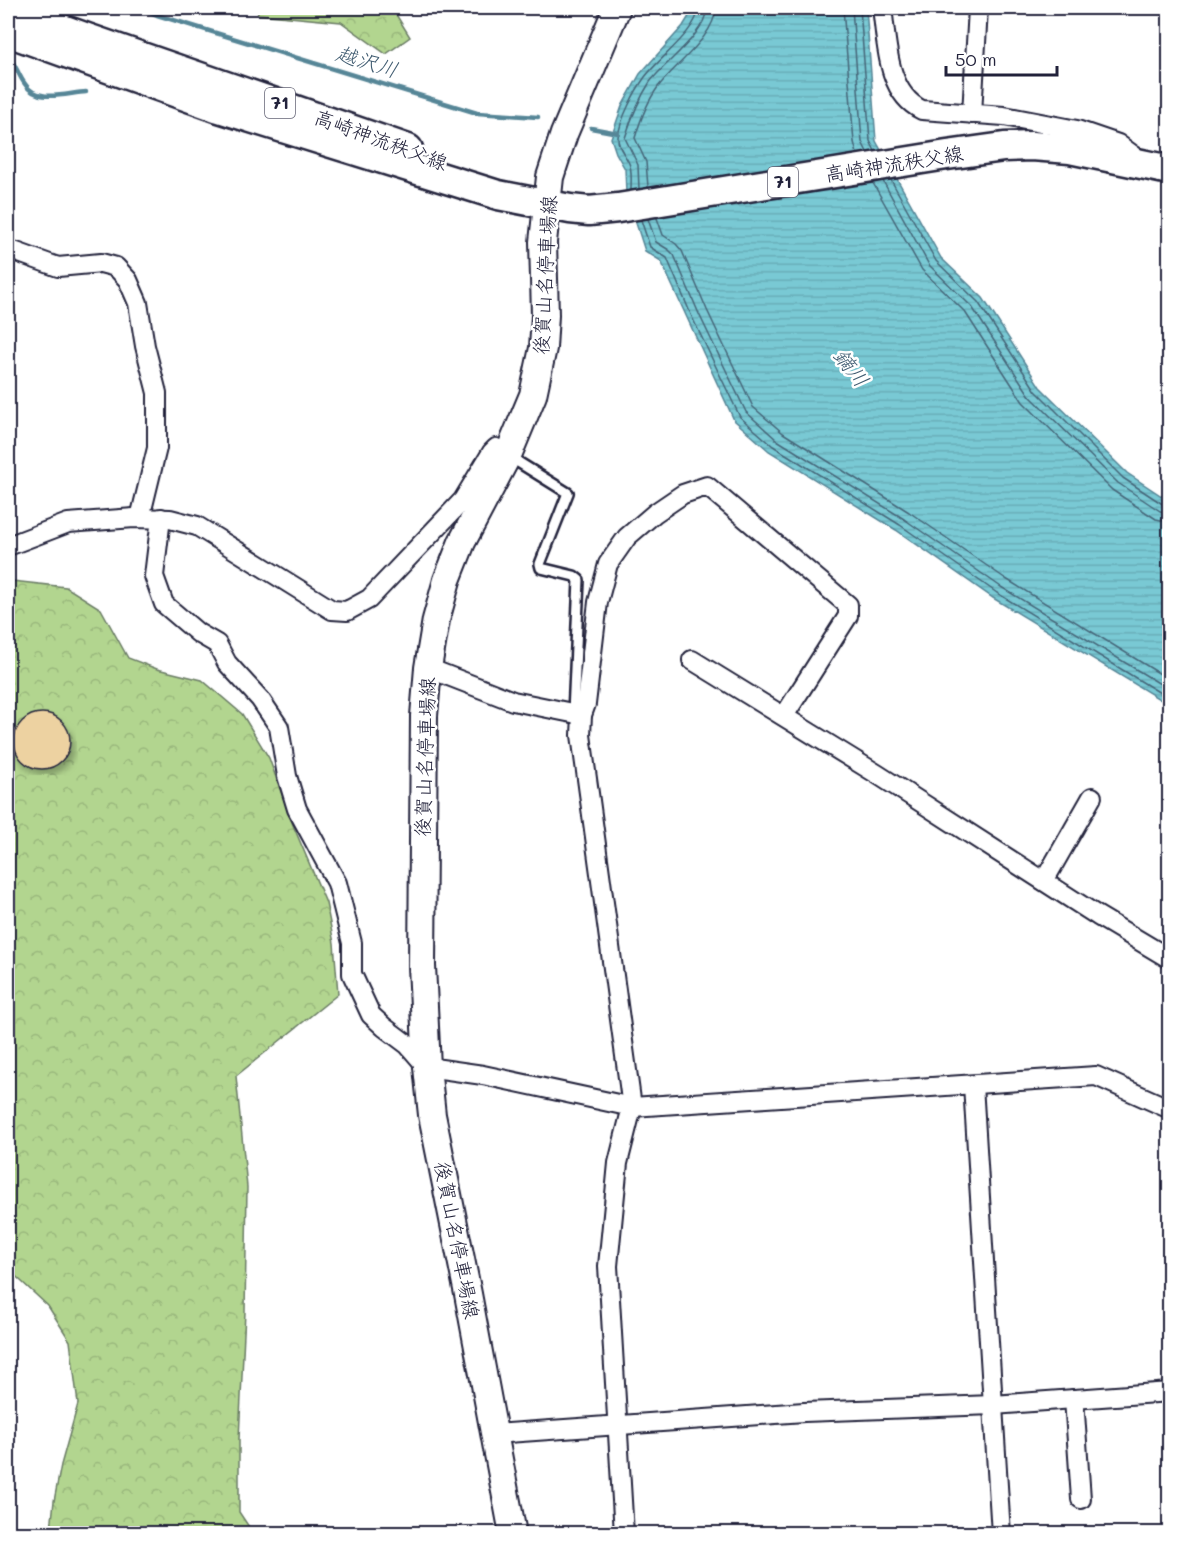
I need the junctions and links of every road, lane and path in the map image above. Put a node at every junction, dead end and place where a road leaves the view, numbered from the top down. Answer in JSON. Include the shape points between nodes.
{"nodes":[{"id":1,"x":11,"y":8,"type":"edge"},
{"id":2,"x":617,"y":8,"type":"edge"},
{"id":3,"x":882,"y":8,"type":"edge"},
{"id":4,"x":978,"y":8,"type":"edge"},
{"id":5,"x":8,"y":32,"type":"edge"},
{"id":6,"x":972,"y":114,"type":"junction"},
{"id":7,"x":1158,"y":167,"type":"edge"},
{"id":8,"x":546,"y":204,"type":"junction"},
{"id":9,"x":8,"y":249,"type":"edge"},
{"id":10,"x":508,"y":455,"type":"junction"},
{"id":11,"x":140,"y":518,"type":"junction"},
{"id":12,"x":161,"y":518,"type":"junction"},
{"id":13,"x":8,"y":546,"type":"edge"},
{"id":14,"x":692,"y":660,"type":"dead end"},
{"id":15,"x":428,"y":668,"type":"junction"},
{"id":16,"x":577,"y":714,"type":"junction"},
{"id":17,"x":784,"y":716,"type":"junction"},
{"id":18,"x":1092,"y":796,"type":"dead end"},
{"id":19,"x":1044,"y":881,"type":"junction"},
{"id":20,"x":1170,"y":959,"type":"edge"},
{"id":21,"x":427,"y":1067,"type":"junction"},
{"id":22,"x":973,"y":1085,"type":"junction"},
{"id":23,"x":632,"y":1107,"type":"junction"},
{"id":24,"x":1170,"y":1109,"type":"edge"},
{"id":25,"x":1170,"y":1392,"type":"edge"},
{"id":26,"x":1074,"y":1399,"type":"junction"},
{"id":27,"x":993,"y":1405,"type":"junction"},
{"id":28,"x":616,"y":1425,"type":"junction"},
{"id":29,"x":493,"y":1434,"type":"junction"},
{"id":30,"x":1081,"y":1499,"type":"dead end"},
{"id":31,"x":513,"y":1533,"type":"edge"},
{"id":32,"x":624,"y":1533,"type":"edge"},
{"id":33,"x":1001,"y":1533,"type":"edge"}],
"edges":[{"from":1,"to":8,"type":"main road","name":"高崎神流秩父線","number":"71","via":[[87,38],[354,129]]},
{"from":2,"to":8,"type":"main road","name":"後賀山名停車場線","via":[[564,134]]},
{"from":3,"to":6,"type":"street","via":[[895,81],[906,99],[922,110]]},
{"from":4,"to":6,"type":"street"},
{"from":5,"to":8,"type":"main road","name":"高崎神流秩父線","number":"71","via":[[219,108],[498,195]]},
{"from":6,"to":7,"type":"street","via":[[1077,130],[1118,144]]},
{"from":7,"to":8,"type":"main road","name":"高崎神流秩父線","number":"71","via":[[1049,147],[1004,147],[618,208],[589,211]]},
{"from":8,"to":10,"type":"main road","name":"後賀山名停車場線","via":[[545,315],[540,366],[528,410]]},
{"from":9,"to":11,"type":"street","via":[[58,267],[101,263],[116,267],[128,280],[138,303],[157,393],[157,448]]},
{"from":10,"to":12,"type":"street","via":[[496,448],[463,500],[369,599],[347,611],[332,610],[197,525]]},
{"from":10,"to":15,"type":"main road","name":"後賀山名停車場線","via":[[462,542],[447,580]]},
{"from":10,"to":16,"type":"lane","via":[[568,493],[540,564],[541,568],[579,580]]},
{"from":11,"to":12,"type":"street"},
{"from":11,"to":13,"type":"street","via":[[68,523]]},
{"from":12,"to":21,"type":"street","via":[[154,576],[164,604],[217,644],[227,663],[279,727],[297,809],[337,883],[352,943],[352,974],[371,1015],[408,1045]]},
{"from":14,"to":17,"type":"street"},
{"from":15,"to":16,"type":"street","via":[[513,701]]},
{"from":15,"to":21,"type":"main road","name":"後賀山名停車場線","via":[[421,870]]},
{"from":16,"to":17,"type":"street","via":[[586,704],[598,603],[608,564],[627,537],[655,513],[683,494],[707,486],[848,605],[848,616]]},
{"from":16,"to":23,"type":"street"},
{"from":17,"to":19,"type":"street"},
{"from":18,"to":19,"type":"street"},
{"from":19,"to":20,"type":"street"},
{"from":21,"to":23,"type":"street","via":[[483,1074]]},
{"from":21,"to":29,"type":"main road","name":"後賀山名停車場線","via":[[432,1115]]},
{"from":22,"to":23,"type":"street"},
{"from":22,"to":24,"type":"street","via":[[1096,1076]]},
{"from":22,"to":27,"type":"street"},
{"from":23,"to":28,"type":"street","via":[[618,1163],[608,1266]]},
{"from":25,"to":26,"type":"street"},
{"from":26,"to":27,"type":"street"},
{"from":26,"to":30,"type":"street"},
{"from":27,"to":28,"type":"street","via":[[804,1412]]},
{"from":27,"to":33,"type":"street"},
{"from":28,"to":29,"type":"street"},
{"from":28,"to":32,"type":"street"},
{"from":29,"to":31,"type":"main road","name":"後賀山名停車場線"}]}
